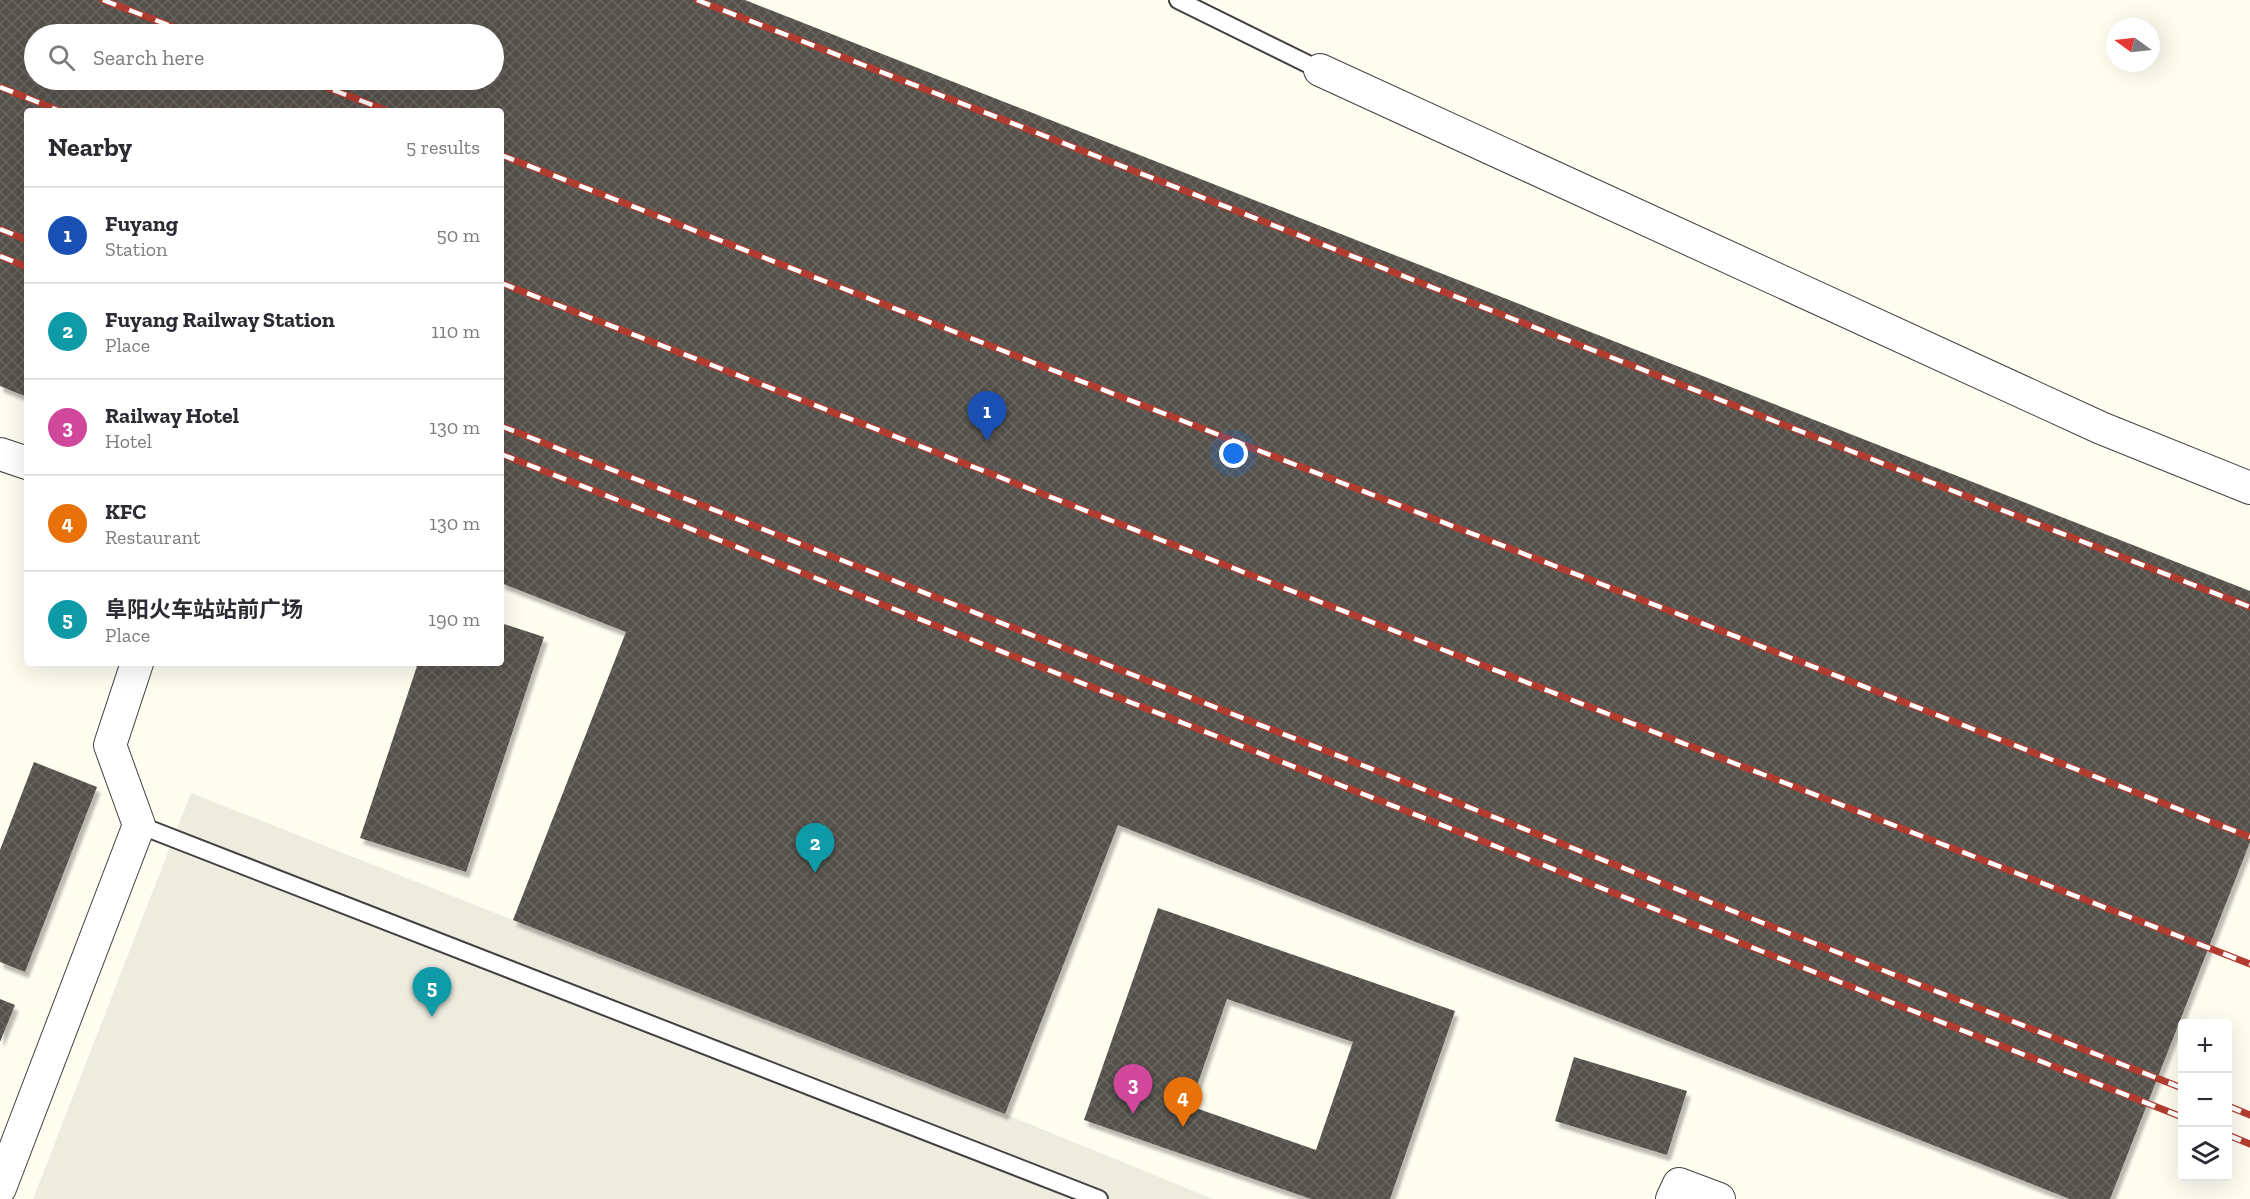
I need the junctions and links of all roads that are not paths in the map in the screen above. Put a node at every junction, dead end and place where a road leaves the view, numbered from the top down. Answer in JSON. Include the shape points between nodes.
{"nodes":[{"id":1,"x":1178,"y":0,"type":"edge"},
{"id":2,"x":1320,"y":70,"type":"joint"},
{"id":3,"x":0,"y":454,"type":"edge"},
{"id":4,"x":24,"y":462,"type":"edge"},
{"id":5,"x":2250,"y":488,"type":"edge"},
{"id":6,"x":136,"y":666,"type":"edge"},
{"id":7,"x":139,"y":825,"type":"junction"},
{"id":8,"x":0,"y":1188,"type":"edge"},
{"id":9,"x":1099,"y":1199,"type":"edge"},
{"id":10,"x":1672,"y":1199,"type":"edge"},
{"id":11,"x":1719,"y":1199,"type":"edge"}],
"edges":[{"from":1,"to":2,"type":"lane"},
{"from":2,"to":5,"type":"street","via":[[2101,428]]},
{"from":3,"to":4,"type":"street"},
{"from":6,"to":7,"type":"street","via":[[110,745]]},
{"from":7,"to":8,"type":"street"},
{"from":7,"to":9,"type":"lane"},
{"from":10,"to":11,"type":"street","via":[[1679,1184]]}]}
